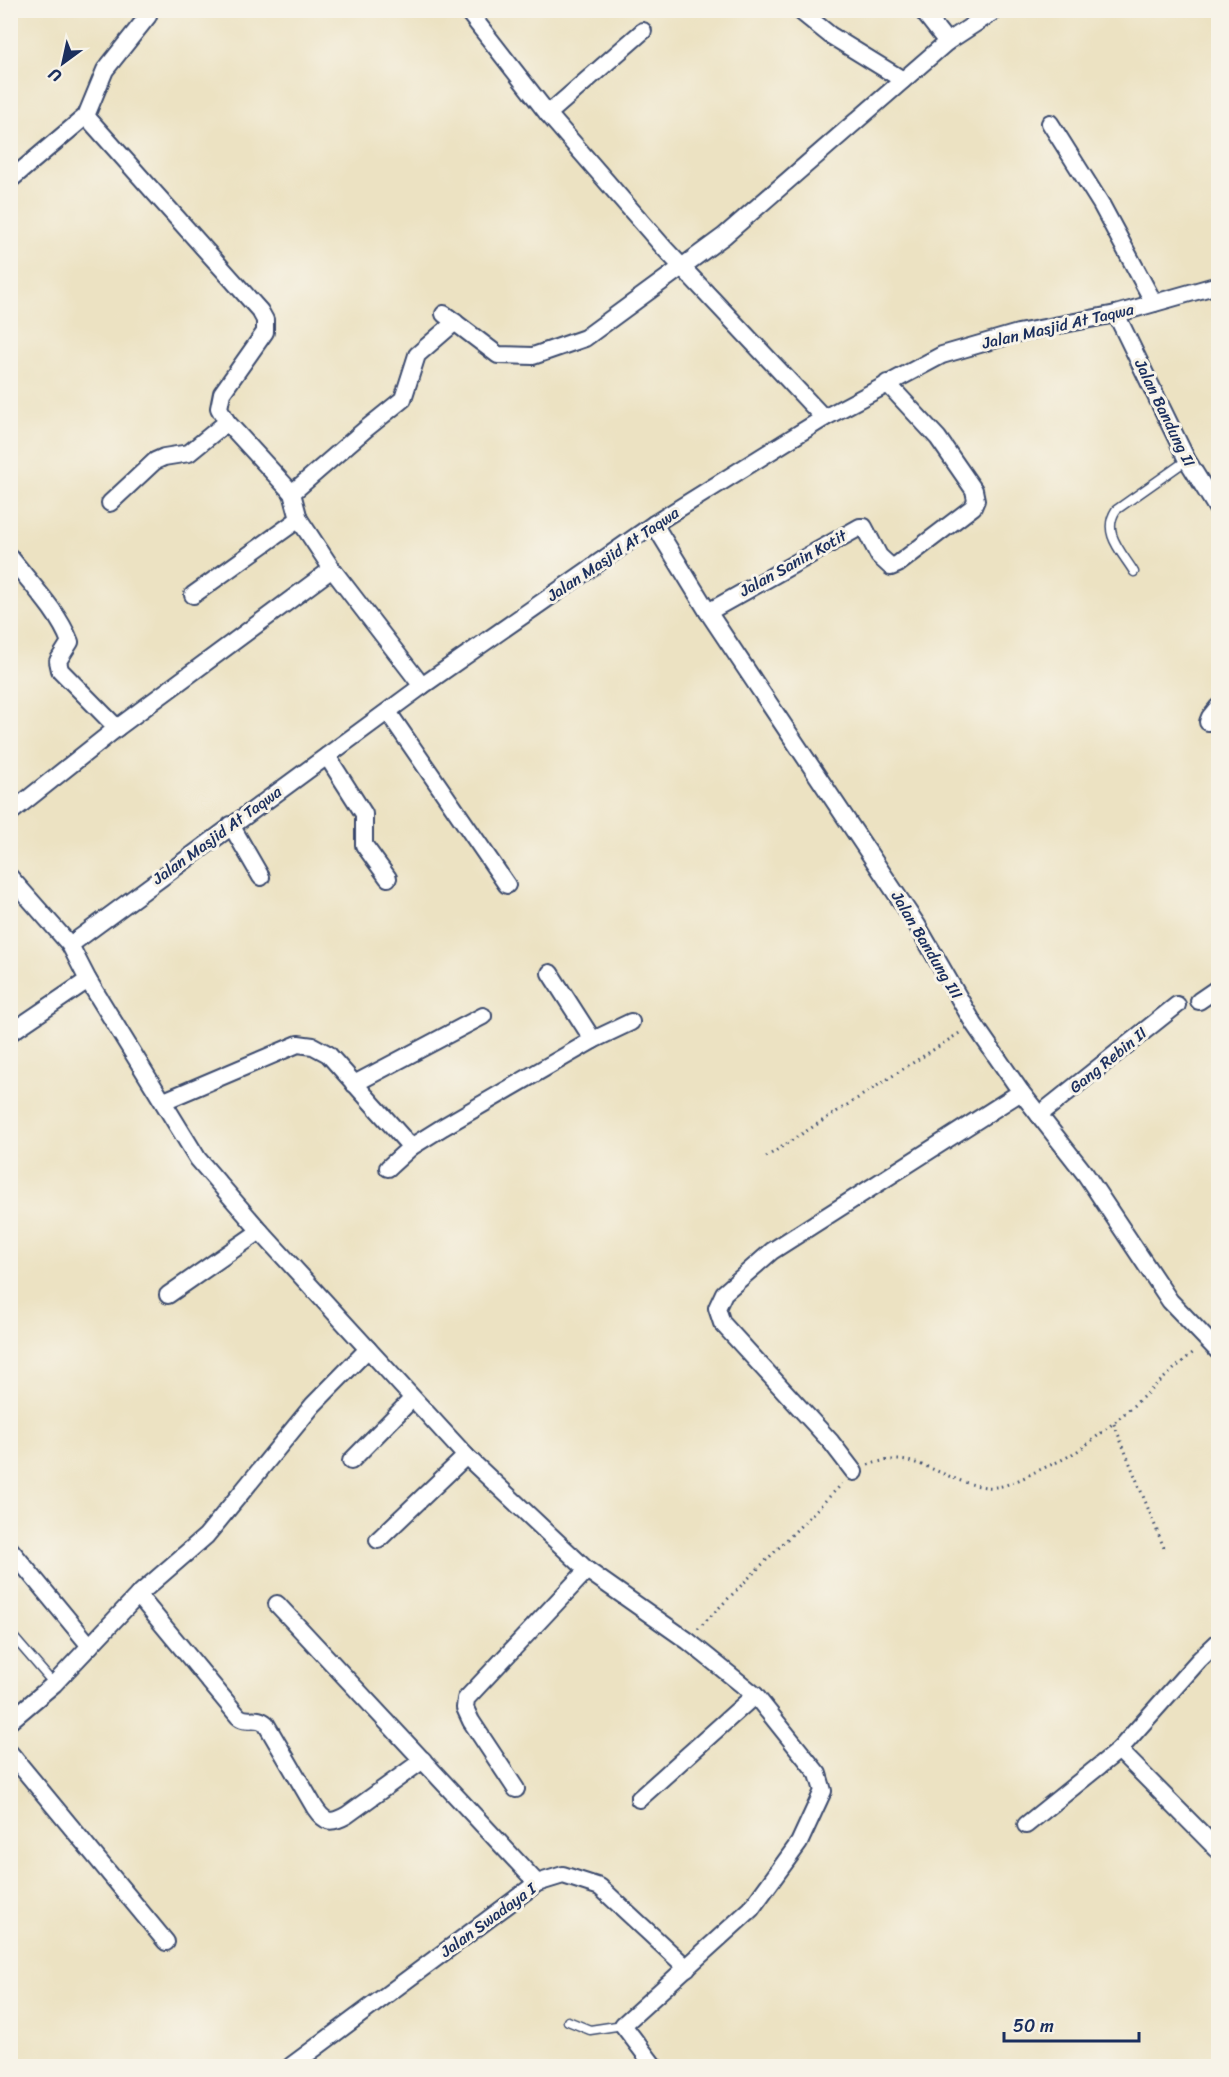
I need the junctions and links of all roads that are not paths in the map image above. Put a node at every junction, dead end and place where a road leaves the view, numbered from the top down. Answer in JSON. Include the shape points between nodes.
{"nodes":[{"id":1,"x":148,"y":10,"type":"edge"},
{"id":2,"x":466,"y":10,"type":"edge"},
{"id":3,"x":798,"y":10,"type":"edge"},
{"id":4,"x":922,"y":10,"type":"edge"},
{"id":5,"x":996,"y":10,"type":"edge"},
{"id":6,"x":643,"y":31,"type":"dead end"},
{"id":7,"x":947,"y":42,"type":"junction"},
{"id":8,"x":903,"y":80,"type":"junction"},
{"id":9,"x":548,"y":114,"type":"junction"},
{"id":10,"x":86,"y":116,"type":"junction"},
{"id":11,"x":1050,"y":123,"type":"dead end"},
{"id":12,"x":10,"y":180,"type":"edge"},
{"id":13,"x":683,"y":268,"type":"junction"},
{"id":14,"x":1218,"y":285,"type":"edge"},
{"id":15,"x":1154,"y":303,"type":"junction"},
{"id":16,"x":1116,"y":314,"type":"junction"},
{"id":17,"x":887,"y":383,"type":"junction"},
{"id":18,"x":824,"y":418,"type":"junction"},
{"id":19,"x":226,"y":422,"type":"junction"},
{"id":20,"x":1187,"y":460,"type":"junction"},
{"id":21,"x":292,"y":494,"type":"junction"},
{"id":22,"x":110,"y":503,"type":"dead end"},
{"id":23,"x":1218,"y":510,"type":"edge"},
{"id":24,"x":299,"y":519,"type":"junction"},
{"id":25,"x":654,"y":524,"type":"junction"},
{"id":26,"x":10,"y":557,"type":"edge"},
{"id":27,"x":332,"y":569,"type":"junction"},
{"id":28,"x":1134,"y":572,"type":"dead end"},
{"id":29,"x":193,"y":595,"type":"dead end"},
{"id":30,"x":708,"y":612,"type":"junction"},
{"id":31,"x":422,"y":686,"type":"junction"},
{"id":32,"x":1218,"y":707,"type":"edge"},
{"id":33,"x":388,"y":712,"type":"junction"},
{"id":34,"x":1208,"y":722,"type":"dead end"},
{"id":35,"x":117,"y":728,"type":"junction"},
{"id":36,"x":327,"y":756,"type":"junction"},
{"id":37,"x":10,"y":813,"type":"edge"},
{"id":38,"x":231,"y":825,"type":"junction"},
{"id":39,"x":10,"y":877,"type":"edge"},
{"id":40,"x":261,"y":877,"type":"dead end"},
{"id":41,"x":388,"y":878,"type":"dead end"},
{"id":42,"x":507,"y":885,"type":"dead end"},
{"id":43,"x":70,"y":945,"type":"junction"},
{"id":44,"x":550,"y":973,"type":"dead end"},
{"id":45,"x":88,"y":980,"type":"junction"},
{"id":46,"x":1218,"y":988,"type":"edge"},
{"id":47,"x":1199,"y":1001,"type":"dead end"},
{"id":48,"x":1176,"y":1005,"type":"dead end"},
{"id":49,"x":483,"y":1016,"type":"dead end"},
{"id":50,"x":631,"y":1022,"type":"dead end"},
{"id":51,"x":10,"y":1033,"type":"edge"},
{"id":52,"x":593,"y":1040,"type":"junction"},
{"id":53,"x":354,"y":1084,"type":"junction"},
{"id":54,"x":1021,"y":1092,"type":"junction"},
{"id":55,"x":164,"y":1101,"type":"junction"},
{"id":56,"x":1039,"y":1115,"type":"junction"},
{"id":57,"x":411,"y":1147,"type":"junction"},
{"id":58,"x":388,"y":1168,"type":"dead end"},
{"id":59,"x":260,"y":1231,"type":"junction"},
{"id":60,"x":168,"y":1295,"type":"dead end"},
{"id":61,"x":1213,"y":1345,"type":"edge"},
{"id":62,"x":368,"y":1349,"type":"junction"},
{"id":63,"x":412,"y":1399,"type":"junction"},
{"id":64,"x":466,"y":1456,"type":"junction"},
{"id":65,"x":351,"y":1461,"type":"dead end"},
{"id":66,"x":854,"y":1472,"type":"road end"},
{"id":67,"x":378,"y":1540,"type":"dead end"},
{"id":68,"x":10,"y":1549,"type":"edge"},
{"id":69,"x":587,"y":1570,"type":"junction"},
{"id":70,"x":138,"y":1595,"type":"junction"},
{"id":71,"x":277,"y":1604,"type":"dead end"},
{"id":72,"x":10,"y":1633,"type":"edge"},
{"id":73,"x":1218,"y":1642,"type":"edge"},
{"id":74,"x":90,"y":1646,"type":"junction"},
{"id":75,"x":54,"y":1684,"type":"junction"},
{"id":76,"x":754,"y":1695,"type":"junction"},
{"id":77,"x":10,"y":1721,"type":"edge"},
{"id":78,"x":1119,"y":1750,"type":"junction"},
{"id":79,"x":10,"y":1753,"type":"edge"},
{"id":80,"x":423,"y":1760,"type":"junction"},
{"id":81,"x":516,"y":1789,"type":"dead end"},
{"id":82,"x":639,"y":1799,"type":"dead end"},
{"id":83,"x":1026,"y":1825,"type":"dead end"},
{"id":84,"x":1218,"y":1850,"type":"edge"},
{"id":85,"x":537,"y":1883,"type":"junction"},
{"id":86,"x":166,"y":1942,"type":"dead end"},
{"id":87,"x":687,"y":1968,"type":"junction"},
{"id":88,"x":568,"y":2021,"type":"dead end"},
{"id":89,"x":623,"y":2025,"type":"junction"},
{"id":90,"x":291,"y":2067,"type":"edge"},
{"id":91,"x":654,"y":2067,"type":"edge"}],
"edges":[{"from":1,"to":10,"type":"street","via":[[148,16],[105,70]]},
{"from":2,"to":9,"type":"street"},
{"from":3,"to":8,"type":"street","via":[[830,35]]},
{"from":4,"to":7,"type":"street"},
{"from":5,"to":7,"type":"street"},
{"from":6,"to":9,"type":"street"},
{"from":7,"to":8,"type":"street"},
{"from":8,"to":13,"type":"street"},
{"from":9,"to":13,"type":"street"},
{"from":10,"to":12,"type":"street"},
{"from":10,"to":19,"type":"street","via":[[265,320],[265,332],[222,393],[219,408]]},
{"from":11,"to":15,"type":"street","via":[[1101,204]]},
{"from":13,"to":18,"type":"street"},
{"from":13,"to":21,"type":"street","via":[[585,338],[533,356],[498,355],[449,318],[417,355],[403,399]]},
{"from":14,"to":15,"type":"street","name":"Jalan Masjid At Taqwa"},
{"from":15,"to":16,"type":"street","name":"Jalan Masjid At Taqwa"},
{"from":16,"to":17,"type":"street","name":"Jalan Masjid At Taqwa","via":[[1018,333],[942,355]]},
{"from":16,"to":20,"type":"street","name":"Jalan Bandung II"},
{"from":17,"to":18,"type":"street","name":"Jalan Masjid At Taqwa"},
{"from":17,"to":30,"type":"street","name":"Jalan Sanin Kotit","via":[[938,438],[974,490],[973,507],[891,567],[860,527]]},
{"from":18,"to":25,"type":"street","name":"Jalan Masjid At Taqwa"},
{"from":19,"to":21,"type":"street"},
{"from":19,"to":22,"type":"street","via":[[189,453],[155,461]]},
{"from":20,"to":23,"type":"street","name":"Jalan Bandung II"},
{"from":20,"to":28,"type":"lane","via":[[1112,516],[1109,532]]},
{"from":21,"to":24,"type":"street"},
{"from":24,"to":27,"type":"street"},
{"from":24,"to":29,"type":"street"},
{"from":25,"to":30,"type":"street","name":"Jalan Bandung III"},
{"from":25,"to":31,"type":"street","name":"Jalan Masjid At Taqwa"},
{"from":26,"to":35,"type":"street","via":[[68,636],[68,648],[58,661],[60,670]]},
{"from":27,"to":31,"type":"street"},
{"from":27,"to":35,"type":"street"},
{"from":30,"to":54,"type":"street","name":"Jalan Bandung III","via":[[917,925],[974,1024]]},
{"from":31,"to":33,"type":"street","name":"Jalan Masjid At Taqwa"},
{"from":32,"to":34,"type":"street"},
{"from":33,"to":36,"type":"street","name":"Jalan Masjid At Taqwa"},
{"from":33,"to":42,"type":"street"},
{"from":35,"to":37,"type":"street"},
{"from":36,"to":38,"type":"street","name":"Jalan Masjid At Taqwa"},
{"from":36,"to":41,"type":"street","via":[[364,814],[363,842]]},
{"from":38,"to":40,"type":"street"},
{"from":38,"to":43,"type":"street","name":"Jalan Masjid At Taqwa"},
{"from":39,"to":43,"type":"street"},
{"from":43,"to":45,"type":"street"},
{"from":44,"to":52,"type":"street"},
{"from":45,"to":51,"type":"street"},
{"from":45,"to":55,"type":"street"},
{"from":46,"to":47,"type":"street"},
{"from":48,"to":56,"type":"street","name":"Gang Rebin II"},
{"from":49,"to":53,"type":"street"},
{"from":50,"to":52,"type":"street"},
{"from":52,"to":57,"type":"street"},
{"from":53,"to":55,"type":"street","via":[[328,1054],[298,1044]]},
{"from":53,"to":57,"type":"street"},
{"from":54,"to":56,"type":"street","name":"Jalan Bandung III"},
{"from":54,"to":66,"type":"street","via":[[772,1251],[724,1293],[717,1308],[722,1323],[824,1433]]},
{"from":55,"to":59,"type":"street","via":[[198,1159]]},
{"from":56,"to":61,"type":"street","name":"Jalan Bandung III","via":[[1086,1175],[1170,1301]]},
{"from":57,"to":58,"type":"street"},
{"from":59,"to":60,"type":"street"},
{"from":59,"to":62,"type":"street"},
{"from":62,"to":63,"type":"street"},
{"from":62,"to":70,"type":"street","via":[[313,1406],[206,1536]]},
{"from":63,"to":64,"type":"street"},
{"from":63,"to":65,"type":"street"},
{"from":64,"to":67,"type":"street"},
{"from":64,"to":69,"type":"street"},
{"from":68,"to":74,"type":"street"},
{"from":69,"to":76,"type":"street","via":[[688,1641]]},
{"from":69,"to":81,"type":"street","via":[[466,1700],[471,1721]]},
{"from":70,"to":74,"type":"street"},
{"from":70,"to":80,"type":"street","via":[[238,1716],[266,1724],[324,1819],[334,1821],[347,1815]]},
{"from":71,"to":80,"type":"street"},
{"from":72,"to":75,"type":"lane"},
{"from":73,"to":78,"type":"street"},
{"from":74,"to":75,"type":"street"},
{"from":75,"to":77,"type":"street"},
{"from":76,"to":82,"type":"street"},
{"from":76,"to":87,"type":"street","via":[[818,1774],[823,1791],[799,1843],[752,1909]]},
{"from":78,"to":83,"type":"street"},
{"from":78,"to":84,"type":"street"},
{"from":79,"to":86,"type":"street"},
{"from":80,"to":85,"type":"street"},
{"from":85,"to":87,"type":"street","name":"Jalan Swadaya I","via":[[563,1875],[600,1887]]},
{"from":85,"to":90,"type":"street","name":"Jalan Swadaya I"},
{"from":87,"to":89,"type":"street"},
{"from":88,"to":89,"type":"lane","via":[[590,2030]]},
{"from":89,"to":91,"type":"street"}]}
